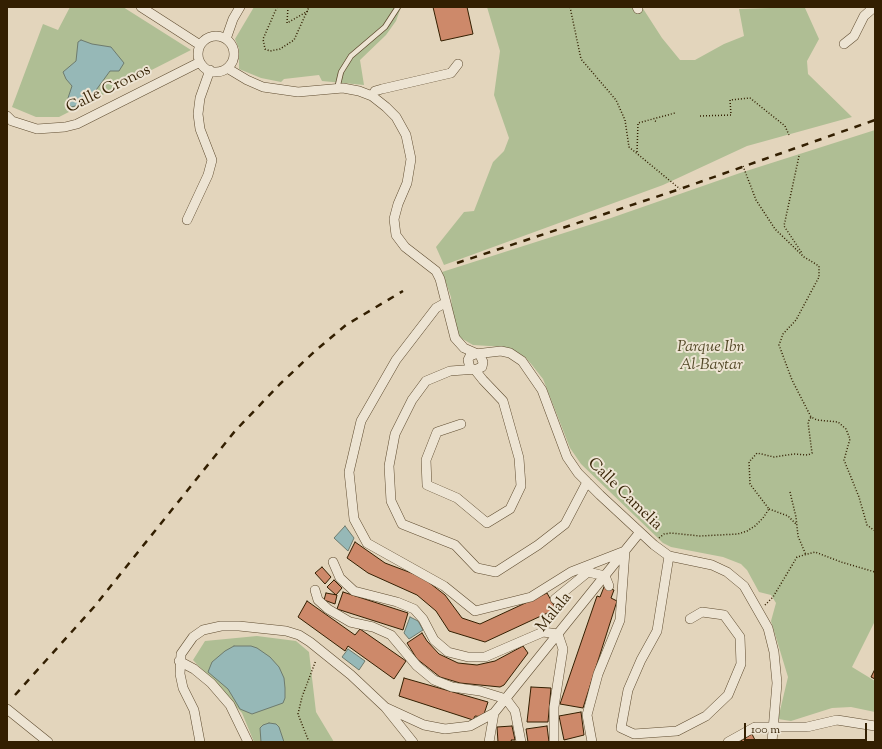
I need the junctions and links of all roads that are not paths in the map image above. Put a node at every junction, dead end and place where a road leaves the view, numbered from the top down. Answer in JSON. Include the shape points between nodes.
{"nodes":[{"id":1,"x":141,"y":7,"type":"edge"},
{"id":2,"x":240,"y":7,"type":"edge"},
{"id":3,"x":398,"y":7,"type":"edge"},
{"id":4,"x":875,"y":9,"type":"edge"},
{"id":5,"x":226,"y":39,"type":"junction"},
{"id":6,"x":200,"y":44,"type":"junction"},
{"id":7,"x":844,"y":44,"type":"dead end"},
{"id":8,"x":200,"y":62,"type":"junction"},
{"id":9,"x":458,"y":64,"type":"dead end"},
{"id":10,"x":227,"y":68,"type":"junction"},
{"id":11,"x":210,"y":70,"type":"junction"},
{"id":12,"x":337,"y":89,"type":"junction"},
{"id":13,"x":372,"y":96,"type":"junction"},
{"id":14,"x":7,"y":116,"type":"edge"},
{"id":15,"x":187,"y":220,"type":"dead end"},
{"id":16,"x":445,"y":303,"type":"junction"},
{"id":17,"x":477,"y":354,"type":"junction"},
{"id":18,"x":475,"y":370,"type":"junction"},
{"id":19,"x":461,"y":424,"type":"dead end"},
{"id":20,"x":587,"y":482,"type":"junction"},
{"id":21,"x":640,"y":532,"type":"junction"},
{"id":22,"x":625,"y":551,"type":"junction"},
{"id":23,"x":669,"y":556,"type":"junction"},
{"id":24,"x":333,"y":562,"type":"dead end"},
{"id":25,"x":605,"y":576,"type":"junction"},
{"id":26,"x":609,"y":586,"type":"dead end"},
{"id":27,"x":315,"y":590,"type":"dead end"},
{"id":28,"x":555,"y":599,"type":"dead end"},
{"id":29,"x":690,"y":618,"type":"dead end"},
{"id":30,"x":558,"y":634,"type":"junction"},
{"id":31,"x":180,"y":661,"type":"junction"},
{"id":32,"x":506,"y":698,"type":"junction"},
{"id":33,"x":385,"y":707,"type":"junction"},
{"id":34,"x":7,"y":709,"type":"edge"},
{"id":35,"x":494,"y":714,"type":"junction"},
{"id":36,"x":875,"y":726,"type":"edge"},
{"id":37,"x":772,"y":728,"type":"junction"},
{"id":38,"x":48,"y":742,"type":"edge"},
{"id":39,"x":200,"y":742,"type":"edge"},
{"id":40,"x":248,"y":742,"type":"edge"},
{"id":41,"x":413,"y":742,"type":"edge"},
{"id":42,"x":489,"y":742,"type":"edge"},
{"id":43,"x":521,"y":742,"type":"edge"},
{"id":44,"x":554,"y":742,"type":"edge"},
{"id":45,"x":592,"y":742,"type":"edge"},
{"id":46,"x":728,"y":742,"type":"edge"},
{"id":47,"x":772,"y":742,"type":"edge"}],
"edges":[{"from":1,"to":6,"type":"street"},
{"from":2,"to":5,"type":"street","via":[[233,18]]},
{"from":3,"to":12,"type":"lane","via":[[385,27],[351,56],[341,72]]},
{"from":4,"to":7,"type":"street","via":[[864,16],[854,36]]},
{"from":5,"to":6,"type":"street","via":[[215,36]]},
{"from":5,"to":10,"type":"street","via":[[234,53]]},
{"from":6,"to":8,"type":"street"},
{"from":8,"to":11,"type":"street"},
{"from":8,"to":14,"type":"street","name":"Calle Cronos","via":[[77,124],[38,129],[12,121]]},
{"from":9,"to":13,"type":"street","via":[[451,73],[375,91]]},
{"from":10,"to":11,"type":"street","via":[[216,72]]},
{"from":10,"to":12,"type":"street","via":[[263,87],[298,92]]},
{"from":11,"to":15,"type":"street","via":[[200,98],[198,114],[200,129],[212,160],[208,175]]},
{"from":12,"to":13,"type":"street","via":[[359,91]]},
{"from":13,"to":16,"type":"street","via":[[396,117],[408,141],[411,159],[407,183],[394,219],[396,235],[405,247],[436,271]]},
{"from":16,"to":17,"type":"street","via":[[455,338],[464,348]]},
{"from":16,"to":22,"type":"street","via":[[436,308],[396,360],[361,421],[349,472],[354,519],[367,543],[444,586],[475,611],[531,597],[571,572]]},
{"from":17,"to":18,"type":"street","via":[[482,357],[483,364]]},
{"from":17,"to":20,"type":"street","name":"Calle Camelia","via":[[501,351],[510,353],[522,361],[542,390],[567,457]]},
{"from":18,"to":19,"type":"street","via":[[503,401],[520,472],[521,486],[510,509],[487,523],[457,498],[427,485],[426,460],[437,432]]},
{"from":18,"to":20,"type":"street","via":[[450,370],[426,381],[412,400],[395,434],[389,466],[391,500],[402,524],[454,545],[477,568],[496,572],[565,524]]},
{"from":20,"to":21,"type":"street","name":"Calle Camelia"},
{"from":21,"to":22,"type":"street","name":"Malala"},
{"from":21,"to":23,"type":"street","name":"Calle Camelia"},
{"from":22,"to":25,"type":"street","name":"Malala"},
{"from":22,"to":45,"type":"street","via":[[620,620],[598,674],[587,715]]},
{"from":23,"to":29,"type":"street","via":[[657,631],[628,690],[621,728],[634,734],[677,730],[706,716],[728,695],[741,664],[740,637],[724,615],[702,612]]},
{"from":23,"to":37,"type":"street","name":"Calle Camelia","via":[[712,564],[727,572],[744,586],[759,611],[768,628],[774,652],[777,683]]},
{"from":24,"to":30,"type":"street","via":[[340,578],[354,591],[414,609],[434,640],[448,652],[468,657],[485,657],[543,632]]},
{"from":25,"to":26,"type":"street"},
{"from":25,"to":28,"type":"street","via":[[588,572]]},
{"from":25,"to":30,"type":"street","name":"Malala"},
{"from":27,"to":32,"type":"street","via":[[318,600],[328,609],[350,622],[373,627],[391,635],[417,666],[434,680],[452,687]]},
{"from":30,"to":32,"type":"street","name":"Malala"},
{"from":30,"to":44,"type":"street","via":[[563,649],[554,707]]},
{"from":31,"to":33,"type":"street","via":[[184,647],[203,630],[239,626],[286,631],[310,642]]},
{"from":31,"to":39,"type":"street","via":[[182,681],[194,710]]},
{"from":31,"to":40,"type":"street","via":[[211,683],[230,704]]},
{"from":32,"to":35,"type":"street","name":"Malala"},
{"from":32,"to":43,"type":"street","via":[[515,711]]},
{"from":33,"to":35,"type":"street","via":[[424,725],[445,729],[470,726]]},
{"from":33,"to":41,"type":"street"},
{"from":34,"to":38,"type":"street"},
{"from":35,"to":42,"type":"street"},
{"from":36,"to":37,"type":"street","via":[[837,720],[807,727]]},
{"from":37,"to":46,"type":"street","via":[[755,727]]},
{"from":37,"to":47,"type":"street","name":"Calle Camelia"}]}
